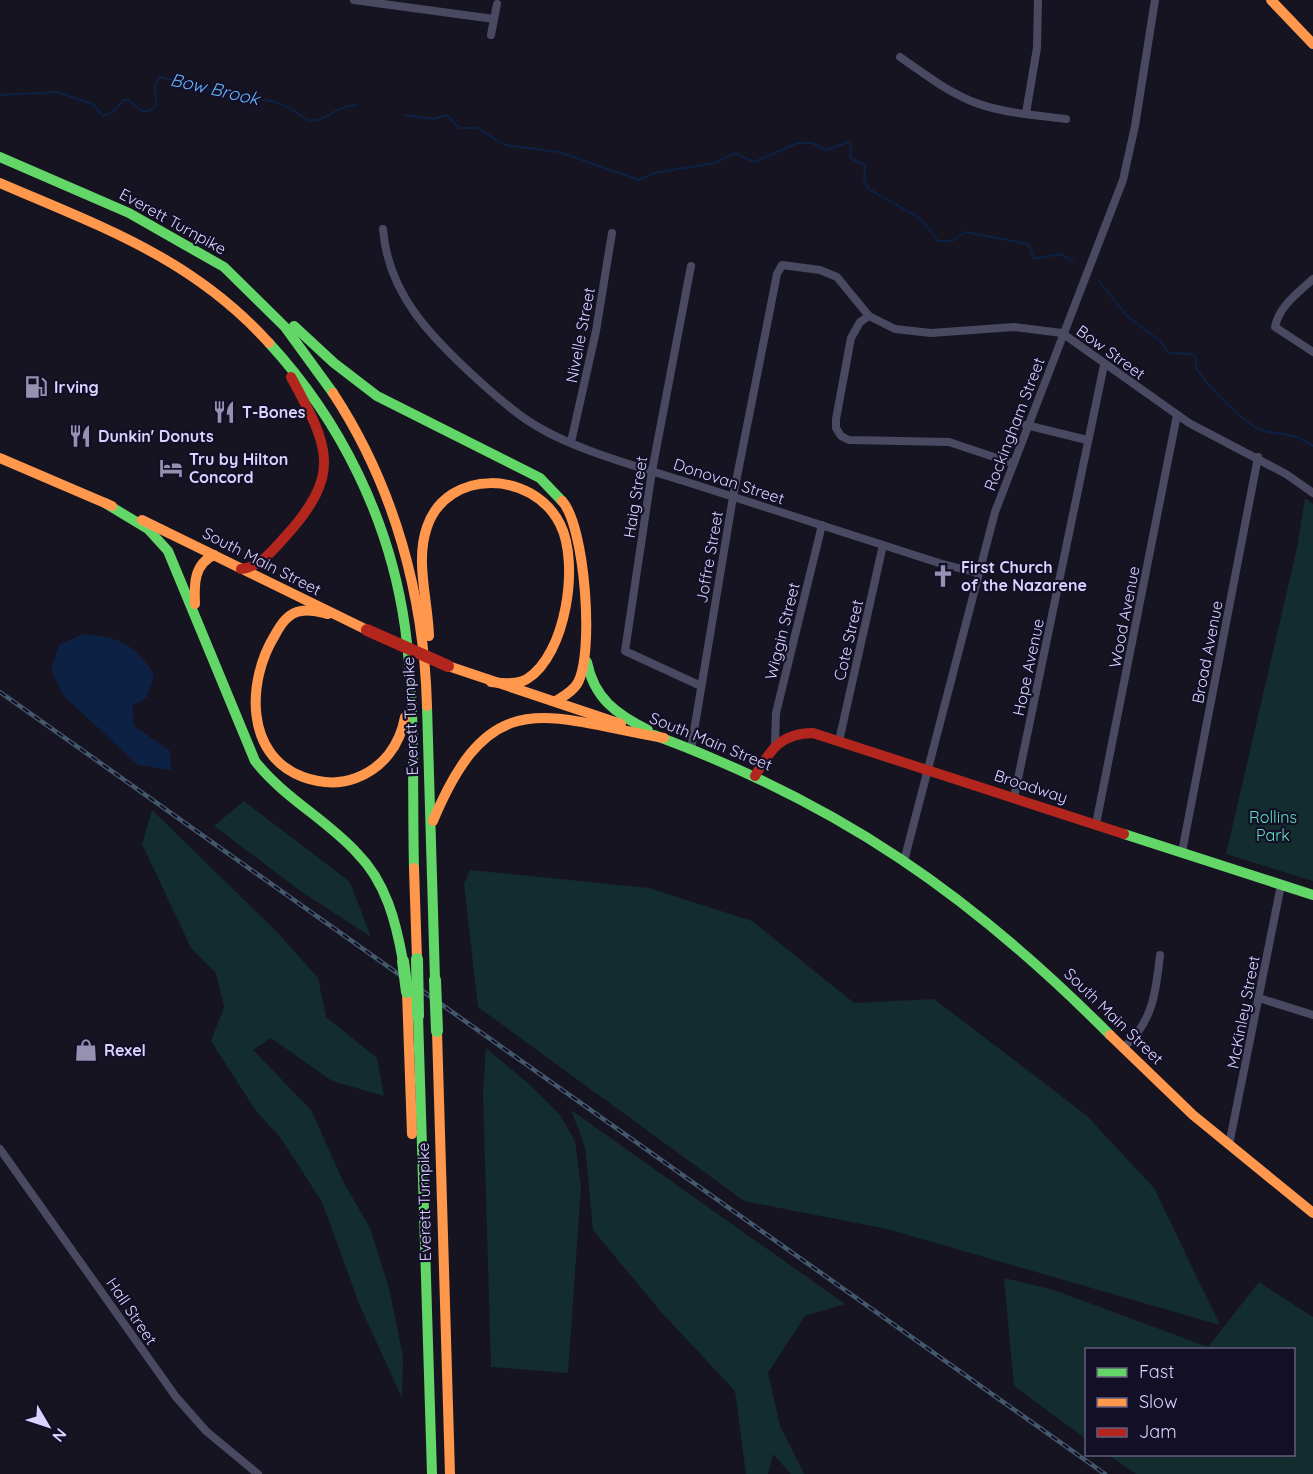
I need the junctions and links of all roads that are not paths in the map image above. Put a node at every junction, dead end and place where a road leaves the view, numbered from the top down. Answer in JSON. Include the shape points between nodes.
{"nodes":[{"id":1,"x":354,"y":0,"type":"edge"},
{"id":2,"x":1038,"y":0,"type":"edge"},
{"id":3,"x":1155,"y":0,"type":"edge"},
{"id":4,"x":1271,"y":0,"type":"edge"},
{"id":5,"x":409,"y":4,"type":"edge"},
{"id":6,"x":496,"y":4,"type":"dead end"},
{"id":7,"x":494,"y":19,"type":"junction"},
{"id":8,"x":491,"y":35,"type":"dead end"},
{"id":9,"x":1313,"y":45,"type":"edge"},
{"id":10,"x":900,"y":57,"type":"dead end"},
{"id":11,"x":1026,"y":113,"type":"junction"},
{"id":12,"x":1066,"y":119,"type":"dead end"},
{"id":13,"x":0,"y":157,"type":"edge"},
{"id":14,"x":0,"y":183,"type":"edge"},
{"id":15,"x":383,"y":229,"type":"dead end"},
{"id":16,"x":612,"y":233,"type":"dead end"},
{"id":17,"x":783,"y":265,"type":"joint"},
{"id":18,"x":692,"y":266,"type":"dead end"},
{"id":19,"x":224,"y":267,"type":"junction"},
{"id":20,"x":1313,"y":279,"type":"edge"},
{"id":21,"x":869,"y":316,"type":"junction"},
{"id":22,"x":1062,"y":333,"type":"junction"},
{"id":23,"x":267,"y":340,"type":"junction"},
{"id":24,"x":1313,"y":352,"type":"edge"},
{"id":25,"x":1104,"y":365,"type":"junction"},
{"id":26,"x":1177,"y":415,"type":"junction"},
{"id":27,"x":1026,"y":425,"type":"junction"},
{"id":28,"x":1087,"y":440,"type":"junction"},
{"id":29,"x":571,"y":442,"type":"junction"},
{"id":30,"x":0,"y":458,"type":"edge"},
{"id":31,"x":1258,"y":458,"type":"junction"},
{"id":32,"x":1012,"y":463,"type":"junction"},
{"id":33,"x":652,"y":471,"type":"junction"},
{"id":34,"x":1313,"y":493,"type":"edge"},
{"id":35,"x":733,"y":496,"type":"junction"},
{"id":36,"x":105,"y":503,"type":"junction"},
{"id":37,"x":822,"y":525,"type":"junction"},
{"id":38,"x":883,"y":545,"type":"junction"},
{"id":39,"x":214,"y":555,"type":"junction"},
{"id":40,"x":241,"y":569,"type":"junction"},
{"id":41,"x":978,"y":573,"type":"junction"},
{"id":42,"x":328,"y":614,"type":"junction"},
{"id":43,"x":198,"y":621,"type":"junction"},
{"id":44,"x":407,"y":649,"type":"junction"},
{"id":45,"x":586,"y":654,"type":"junction"},
{"id":46,"x":426,"y":662,"type":"junction"},
{"id":47,"x":491,"y":682,"type":"junction"},
{"id":48,"x":701,"y":686,"type":"junction"},
{"id":49,"x":556,"y":701,"type":"junction"},
{"id":50,"x":663,"y":738,"type":"junction"},
{"id":51,"x":839,"y":741,"type":"junction"},
{"id":52,"x":775,"y":744,"type":"junction"},
{"id":53,"x":691,"y":748,"type":"junction"},
{"id":54,"x":928,"y":770,"type":"junction"},
{"id":55,"x":755,"y":776,"type":"junction"},
{"id":56,"x":1014,"y":798,"type":"junction"},
{"id":57,"x":1096,"y":824,"type":"junction"},
{"id":58,"x":430,"y":828,"type":"junction"},
{"id":59,"x":1182,"y":852,"type":"junction"},
{"id":60,"x":904,"y":861,"type":"junction"},
{"id":61,"x":1281,"y":885,"type":"junction"},
{"id":62,"x":1313,"y":895,"type":"edge"},
{"id":63,"x":1160,"y":955,"type":"dead end"},
{"id":64,"x":1259,"y":998,"type":"junction"},
{"id":65,"x":1313,"y":1015,"type":"edge"},
{"id":66,"x":1123,"y":1048,"type":"junction"},
{"id":67,"x":1229,"y":1144,"type":"junction"},
{"id":68,"x":0,"y":1149,"type":"edge"},
{"id":69,"x":1313,"y":1213,"type":"edge"},
{"id":70,"x":426,"y":1294,"type":"junction"},
{"id":71,"x":258,"y":1474,"type":"edge"},
{"id":72,"x":432,"y":1474,"type":"edge"},
{"id":73,"x":450,"y":1474,"type":"edge"}],
"edges":[{"from":1,"to":5,"type":"street"},
{"from":2,"to":11,"type":"street","via":[[1036,48]]},
{"from":3,"to":22,"type":"street","name":"Rockingham Street","via":[[1123,180]]},
{"from":4,"to":9,"type":"main road"},
{"from":5,"to":7,"type":"street"},
{"from":6,"to":7,"type":"street"},
{"from":7,"to":8,"type":"street"},
{"from":10,"to":11,"type":"street","via":[[970,101]]},
{"from":11,"to":12,"type":"street"},
{"from":13,"to":19,"type":"main road","name":"Everett Turnpike","via":[[129,213]]},
{"from":14,"to":23,"type":"main road","name":"Everett Turnpike","via":[[168,259],[233,308]]},
{"from":15,"to":29,"type":"street","name":"Donovan Street","via":[[393,275],[421,324],[485,386],[530,422]]},
{"from":16,"to":29,"type":"street","name":"Nivelle Street","via":[[596,331]]},
{"from":17,"to":21,"type":"street","name":"Bow Street","via":[[820,270],[837,278]]},
{"from":17,"to":35,"type":"street","name":"Joffre Street","via":[[777,274]]},
{"from":18,"to":33,"type":"street","name":"Haig Street"},
{"from":19,"to":45,"type":"main road","via":[[274,306],[325,358],[354,381],[532,474],[554,490],[574,520],[579,538]]},
{"from":19,"to":46,"type":"main road","name":"Everett Turnpike","via":[[285,327],[316,367],[374,462],[403,539]]},
{"from":20,"to":24,"type":"street","via":[[1282,308],[1275,327]]},
{"from":21,"to":22,"type":"street","name":"Bow Street","via":[[895,329],[913,332],[1014,327]]},
{"from":21,"to":32,"type":"street","via":[[860,322],[851,338],[836,419],[841,436],[858,442],[949,442]]},
{"from":22,"to":25,"type":"street","name":"Bow Street"},
{"from":22,"to":27,"type":"street","name":"Rockingham Street"},
{"from":23,"to":40,"type":"main road","via":[[314,423],[324,447],[326,470],[321,493],[303,517],[259,563]]},
{"from":23,"to":44,"type":"main road","name":"Everett Turnpike","via":[[319,403],[352,459],[375,509],[391,561]]},
{"from":25,"to":26,"type":"street","name":"Bow Street"},
{"from":25,"to":28,"type":"street","name":"Hope Avenue"},
{"from":26,"to":31,"type":"street","name":"Bow Street"},
{"from":26,"to":57,"type":"street","name":"Wood Avenue"},
{"from":27,"to":28,"type":"street"},
{"from":27,"to":32,"type":"street","name":"Rockingham Street"},
{"from":28,"to":56,"type":"street","name":"Hope Avenue"},
{"from":29,"to":33,"type":"street","name":"Donovan Street"},
{"from":30,"to":36,"type":"main road","name":"South Main Street"},
{"from":31,"to":34,"type":"street","name":"Bow Street"},
{"from":31,"to":59,"type":"street","name":"Broad Avenue"},
{"from":32,"to":41,"type":"street","name":"Rockingham Street"},
{"from":33,"to":35,"type":"street","name":"Donovan Street"},
{"from":33,"to":48,"type":"street","name":"Haig Street","via":[[625,651]]},
{"from":35,"to":37,"type":"street","name":"Donovan Street"},
{"from":35,"to":48,"type":"street","name":"Joffre Street"},
{"from":36,"to":39,"type":"main road","name":"South Main Street"},
{"from":36,"to":43,"type":"main road","via":[[148,529],[163,543]]},
{"from":37,"to":38,"type":"street","name":"Donovan Street"},
{"from":37,"to":52,"type":"street","name":"Wiggin Street","via":[[776,713]]},
{"from":38,"to":41,"type":"street","name":"Donovan Street"},
{"from":38,"to":51,"type":"street","name":"Cote Street"},
{"from":39,"to":40,"type":"main road","name":"South Main Street"},
{"from":39,"to":43,"type":"main road","via":[[205,558],[197,571]]},
{"from":40,"to":42,"type":"main road","name":"South Main Street"},
{"from":41,"to":54,"type":"street","name":"Rockingham Street"},
{"from":42,"to":44,"type":"main road","via":[[304,610],[289,617],[270,644],[258,682],[256,721],[264,743],[280,763],[301,777],[323,783],[348,782],[369,773],[386,759],[404,723]]},
{"from":42,"to":47,"type":"main road","name":"South Main Street","bridge":true},
{"from":43,"to":70,"type":"main road","bridge":true,"via":[[239,728],[268,781],[345,840],[364,859],[391,903],[404,961],[414,1179]]},
{"from":44,"to":70,"type":"main road","name":"Everett Turnpike","bridge":true},
{"from":45,"to":49,"type":"main road","via":[[578,683]]},
{"from":45,"to":50,"type":"main road","via":[[591,680],[606,706]]},
{"from":46,"to":47,"type":"main road","via":[[429,633],[423,552],[431,517],[442,501],[463,488],[493,481],[512,484],[544,502],[559,521],[567,556],[567,592],[555,642],[540,667],[521,682]]},
{"from":46,"to":58,"type":"main road","name":"Everett Turnpike"},
{"from":47,"to":49,"type":"main road","name":"South Main Street"},
{"from":48,"to":53,"type":"street","name":"Joffre Street"},
{"from":49,"to":50,"type":"main road","name":"South Main Street"},
{"from":50,"to":53,"type":"main road","name":"South Main Street"},
{"from":50,"to":58,"type":"main road","via":[[569,718],[541,716],[510,723],[479,742],[461,762]]},
{"from":51,"to":52,"type":"main road","name":"Broadway","via":[[802,732]]},
{"from":51,"to":54,"type":"main road","name":"Broadway"},
{"from":52,"to":55,"type":"main road"},
{"from":53,"to":55,"type":"main road","name":"South Main Street"},
{"from":54,"to":56,"type":"main road","name":"Broadway"},
{"from":54,"to":60,"type":"street","name":"Rockingham Street"},
{"from":55,"to":60,"type":"main road","name":"South Main Street","via":[[835,816]]},
{"from":56,"to":57,"type":"main road","name":"Broadway"},
{"from":57,"to":59,"type":"main road","name":"Broadway"},
{"from":58,"to":73,"type":"main road","name":"Everett Turnpike","bridge":true},
{"from":59,"to":61,"type":"main road","name":"Broadway"},
{"from":60,"to":66,"type":"main road","name":"South Main Street","via":[[999,931]]},
{"from":61,"to":62,"type":"main road","name":"Broadway"},
{"from":61,"to":64,"type":"street","name":"McKinley Street"},
{"from":63,"to":66,"type":"street","via":[[1148,1018]]},
{"from":64,"to":65,"type":"street"},
{"from":64,"to":67,"type":"street","name":"McKinley Street"},
{"from":66,"to":67,"type":"main road","name":"South Main Street","via":[[1177,1101]]},
{"from":67,"to":69,"type":"main road","name":"South Main Street"},
{"from":68,"to":71,"type":"street","name":"Hall Street","via":[[176,1397],[207,1431]]},
{"from":70,"to":72,"type":"main road","name":"Everett Turnpike"}]}
